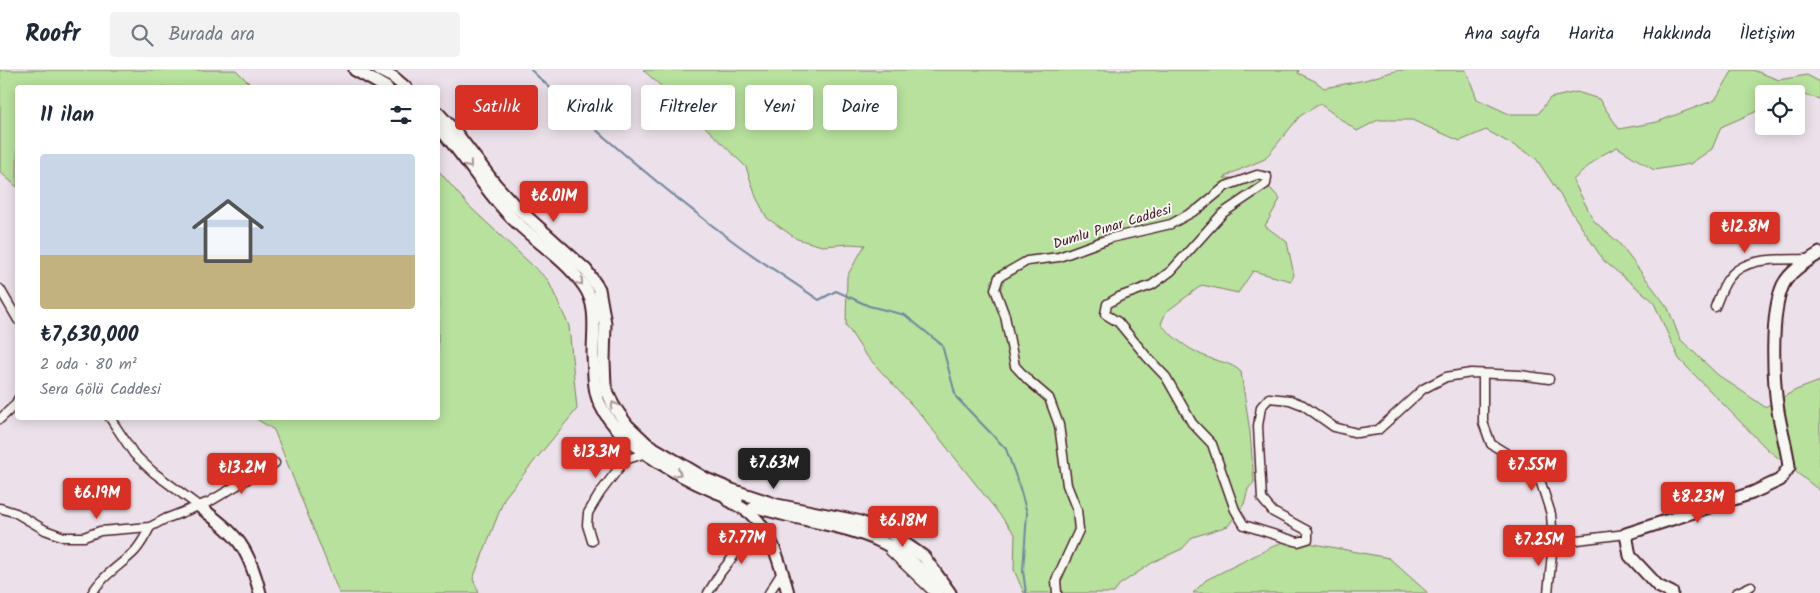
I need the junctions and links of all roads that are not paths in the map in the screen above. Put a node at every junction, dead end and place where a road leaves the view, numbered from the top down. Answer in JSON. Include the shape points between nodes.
{"nodes":[{"id":1,"x":355,"y":70,"type":"edge"},
{"id":2,"x":379,"y":70,"type":"edge"},
{"id":3,"x":382,"y":85,"type":"edge"},
{"id":4,"x":402,"y":85,"type":"edge"},
{"id":5,"x":440,"y":115,"type":"edge"},
{"id":6,"x":440,"y":129,"type":"edge"},
{"id":7,"x":1815,"y":256,"type":"edge"},
{"id":8,"x":0,"y":289,"type":"edge"},
{"id":9,"x":1714,"y":307,"type":"dead end"},
{"id":10,"x":15,"y":315,"type":"edge"},
{"id":11,"x":1483,"y":374,"type":"junction"},
{"id":12,"x":1549,"y":379,"type":"dead end"},
{"id":13,"x":15,"y":405,"type":"edge"},
{"id":14,"x":0,"y":419,"type":"edge"},
{"id":15,"x":111,"y":420,"type":"edge"},
{"id":16,"x":652,"y":451,"type":"junction"},
{"id":17,"x":274,"y":463,"type":"dead end"},
{"id":18,"x":706,"y":479,"type":"junction"},
{"id":19,"x":716,"y":492,"type":"junction"},
{"id":20,"x":200,"y":507,"type":"junction"},
{"id":21,"x":0,"y":508,"type":"edge"},
{"id":22,"x":857,"y":521,"type":"junction"},
{"id":23,"x":759,"y":524,"type":"junction"},
{"id":24,"x":150,"y":527,"type":"junction"},
{"id":25,"x":1626,"y":534,"type":"junction"},
{"id":26,"x":878,"y":539,"type":"junction"},
{"id":27,"x":592,"y":541,"type":"dead end"},
{"id":28,"x":1553,"y":542,"type":"junction"},
{"id":29,"x":782,"y":571,"type":"junction"},
{"id":30,"x":1751,"y":586,"type":"dead end"},
{"id":31,"x":1669,"y":592,"type":"edge"},
{"id":32,"x":92,"y":593,"type":"edge"},
{"id":33,"x":260,"y":593,"type":"edge"},
{"id":34,"x":708,"y":593,"type":"edge"},
{"id":35,"x":769,"y":593,"type":"edge"},
{"id":36,"x":788,"y":593,"type":"edge"},
{"id":37,"x":934,"y":593,"type":"edge"},
{"id":38,"x":938,"y":593,"type":"edge"},
{"id":39,"x":950,"y":593,"type":"edge"},
{"id":40,"x":1058,"y":593,"type":"edge"},
{"id":41,"x":1548,"y":593,"type":"edge"},
{"id":42,"x":1736,"y":593,"type":"edge"}],
"edges":[{"from":1,"to":3,"type":"main road"},
{"from":2,"to":4,"type":"main road"},
{"from":16,"to":5,"type":"main road","one_way":true,"via":[[627,425],[605,386],[605,323],[599,289],[586,270],[515,206]]},
{"from":6,"to":16,"type":"main road","one_way":true,"via":[[511,217],[584,286],[593,305],[595,383],[600,404],[615,428]]},
{"from":7,"to":9,"type":"street","via":[[1759,261],[1742,267],[1728,278]]},
{"from":7,"to":25,"type":"main road","via":[[1800,266],[1784,284],[1776,310],[1774,354],[1778,410],[1789,467],[1780,480],[1752,493]]},
{"from":8,"to":10,"type":"street"},
{"from":11,"to":12,"type":"street","name":"Dumlu Pınar Caddesi"},
{"from":11,"to":28,"type":"street","via":[[1482,422],[1491,444],[1527,466],[1541,483],[1551,514]]},
{"from":11,"to":40,"type":"street","name":"Dumlu Pınar Caddesi","via":[[1446,377],[1423,389],[1378,430],[1356,433],[1334,427],[1303,405],[1269,398],[1262,406],[1258,426],[1262,499],[1273,512],[1308,531],[1308,539],[1298,542],[1244,525],[1235,510],[1212,444],[1192,423],[1166,377],[1118,322],[1105,314],[1107,304],[1152,285],[1172,271],[1223,213],[1266,184],[1267,177],[1257,175],[1226,186],[1198,209],[1171,224],[1110,238],[1059,257],[1027,261],[999,277],[994,289],[1005,316],[1015,366],[1049,398],[1059,425],[1067,485],[1077,510],[1079,530],[1056,580]]},
{"from":13,"to":14,"type":"street"},
{"from":15,"to":20,"type":"street","via":[[134,454]]},
{"from":16,"to":18,"type":"main road"},
{"from":16,"to":19,"type":"main road","one_way":true,"via":[[696,484]]},
{"from":16,"to":27,"type":"street","via":[[625,460],[600,493],[588,512],[587,525]]},
{"from":17,"to":20,"type":"street"},
{"from":18,"to":19,"type":"main road"},
{"from":18,"to":22,"type":"main road","via":[[777,505]]},
{"from":19,"to":23,"type":"main road","via":[[750,513]]},
{"from":19,"to":26,"type":"main road","via":[[771,511]]},
{"from":20,"to":24,"type":"street"},
{"from":20,"to":33,"type":"main road","via":[[227,527],[244,548]]},
{"from":21,"to":24,"type":"street","via":[[64,537]]},
{"from":22,"to":26,"type":"street"},
{"from":22,"to":39,"type":"main road","via":[[890,534],[924,557]]},
{"from":23,"to":29,"type":"main road"},
{"from":23,"to":34,"type":"street"},
{"from":24,"to":32,"type":"street","via":[[136,550],[97,584]]},
{"from":25,"to":28,"type":"street"},
{"from":25,"to":31,"type":"main road","via":[[1630,556],[1658,586]]},
{"from":26,"to":37,"type":"street"},
{"from":26,"to":38,"type":"main road","via":[[912,559],[930,578]]},
{"from":28,"to":41,"type":"street"},
{"from":29,"to":35,"type":"street"},
{"from":29,"to":36,"type":"main road"},
{"from":30,"to":42,"type":"street"}]}
